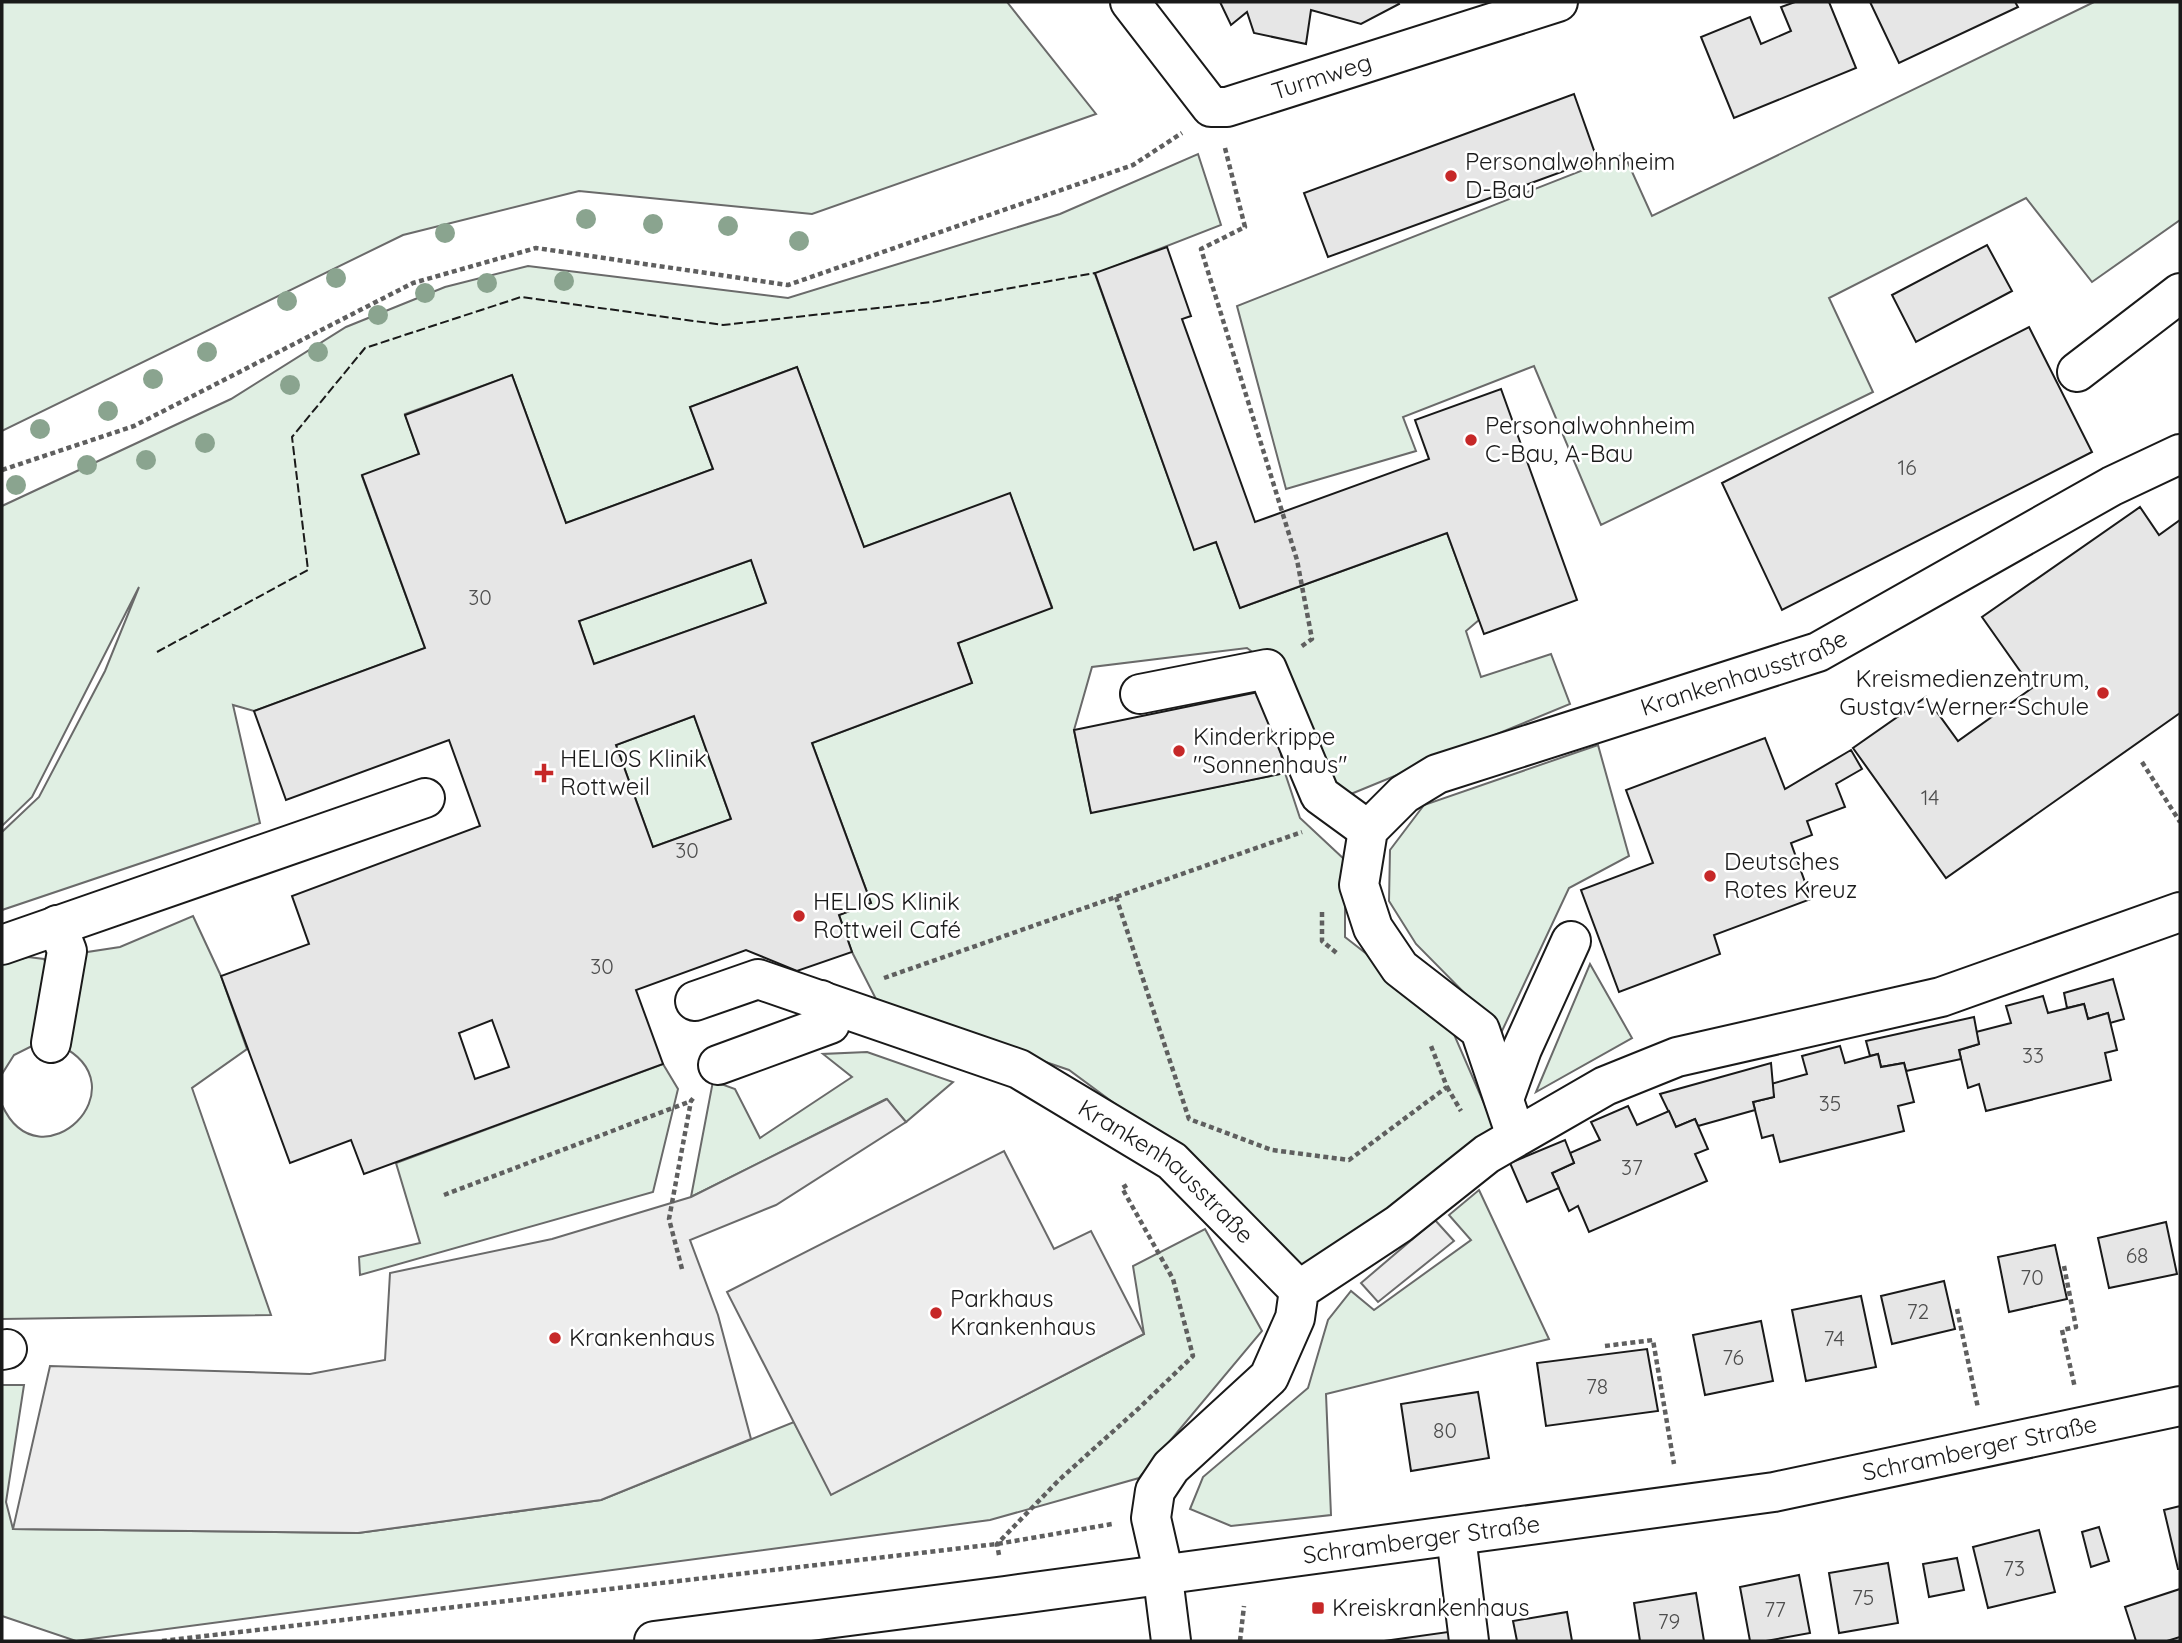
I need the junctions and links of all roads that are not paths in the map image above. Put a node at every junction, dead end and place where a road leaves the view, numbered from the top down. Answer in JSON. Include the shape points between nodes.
{"nodes":[{"id":1,"x":1130,"y":2,"type":"edge"},
{"id":2,"x":1558,"y":2,"type":"edge"},
{"id":3,"x":2180,"y":293,"type":"edge"},
{"id":4,"x":2077,"y":372,"type":"dead end"},
{"id":5,"x":2180,"y":454,"type":"edge"},
{"id":6,"x":1140,"y":694,"type":"dead end"},
{"id":7,"x":425,"y":798,"type":"dead end"},
{"id":8,"x":1368,"y":830,"type":"junction"},
{"id":9,"x":2180,"y":912,"type":"edge"},
{"id":10,"x":57,"y":925,"type":"junction"},
{"id":11,"x":1571,"y":942,"type":"dead end"},
{"id":12,"x":2,"y":945,"type":"edge"},
{"id":13,"x":821,"y":1000,"type":"junction"},
{"id":14,"x":695,"y":1001,"type":"dead end"},
{"id":15,"x":51,"y":1043,"type":"dead end"},
{"id":16,"x":718,"y":1065,"type":"road end"},
{"id":17,"x":1504,"y":1099,"type":"junction"},
{"id":18,"x":1516,"y":1136,"type":"junction"},
{"id":19,"x":1299,"y":1290,"type":"junction"},
{"id":20,"x":2180,"y":1406,"type":"edge"},
{"id":21,"x":1456,"y":1536,"type":"junction"},
{"id":22,"x":1162,"y":1575,"type":"junction"},
{"id":23,"x":654,"y":1641,"type":"edge"},
{"id":24,"x":1171,"y":1641,"type":"edge"},
{"id":25,"x":1469,"y":1641,"type":"edge"}],
"edges":[{"from":1,"to":2,"type":"street","name":"Turmweg","via":[[1211,107],[1227,107]]},
{"from":3,"to":4,"type":"street"},
{"from":5,"to":8,"type":"street","name":"Krankenhausstraße","via":[[2112,486],[1818,652],[1437,774],[1404,794]]},
{"from":6,"to":8,"type":"street","via":[[1267,669],[1320,795]]},
{"from":7,"to":10,"type":"street"},
{"from":8,"to":17,"type":"street","via":[[1359,885],[1373,928],[1400,968],[1480,1030]]},
{"from":9,"to":18,"type":"street","via":[[1941,997],[1677,1057],[1605,1086]]},
{"from":10,"to":12,"type":"street"},
{"from":10,"to":15,"type":"street","via":[[67,951]]},
{"from":11,"to":17,"type":"street"},
{"from":13,"to":14,"type":"street","name":"Krankenhausstraße","via":[[758,979]]},
{"from":13,"to":16,"type":"street","via":[[830,1024]]},
{"from":13,"to":19,"type":"street","name":"Krankenhausstraße","via":[[1019,1069],[1172,1161]]},
{"from":17,"to":18,"type":"street"},
{"from":18,"to":19,"type":"street","via":[[1487,1153],[1399,1224]]},
{"from":19,"to":22,"type":"street","via":[[1295,1318],[1269,1377],[1171,1467],[1155,1491],[1151,1518]]},
{"from":20,"to":21,"type":"street","name":"Schramberger Straße","via":[[1774,1492]]},
{"from":21,"to":22,"type":"street","name":"Schramberger Straße"},
{"from":21,"to":25,"type":"street"},
{"from":22,"to":23,"type":"street","name":"Schramberger Straße"},
{"from":22,"to":24,"type":"street"}]}
